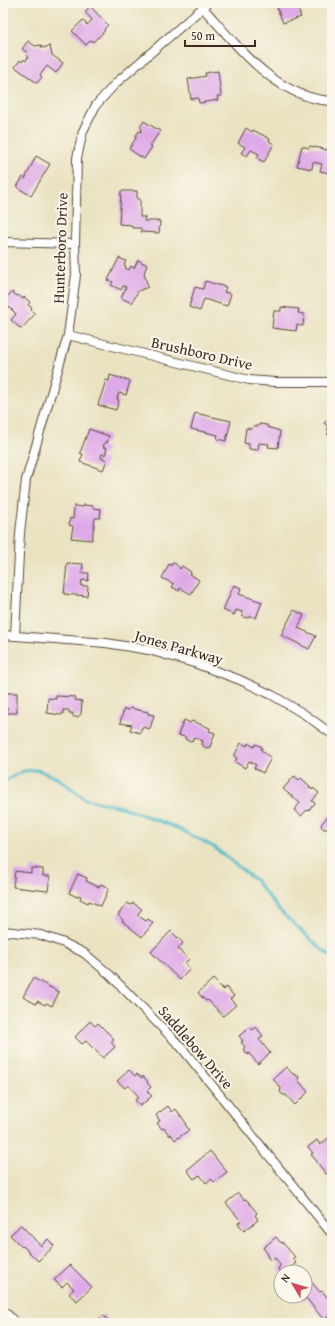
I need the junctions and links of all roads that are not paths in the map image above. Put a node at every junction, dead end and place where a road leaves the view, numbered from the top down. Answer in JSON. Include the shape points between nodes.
{"nodes":[{"id":1,"x":205,"y":5,"type":"edge"},
{"id":2,"x":332,"y":101,"type":"edge"},
{"id":3,"x":3,"y":242,"type":"edge"},
{"id":4,"x":75,"y":244,"type":"junction"},
{"id":5,"x":68,"y":335,"type":"junction"},
{"id":6,"x":332,"y":382,"type":"edge"},
{"id":7,"x":3,"y":635,"type":"edge"},
{"id":8,"x":15,"y":636,"type":"junction"},
{"id":9,"x":332,"y":734,"type":"edge"},
{"id":10,"x":3,"y":931,"type":"edge"},
{"id":11,"x":332,"y":1234,"type":"edge"},
{"id":12,"x":3,"y":1310,"type":"edge"},
{"id":13,"x":16,"y":1323,"type":"edge"}],
"edges":[{"from":1,"to":2,"type":"street","via":[[251,61],[278,82],[301,95]]},
{"from":1,"to":4,"type":"street","name":"Hunterboro Drive","via":[[116,83],[96,105],[83,131],[77,158]]},
{"from":3,"to":4,"type":"street"},
{"from":4,"to":5,"type":"street","name":"Hunterboro Drive","via":[[76,276]]},
{"from":5,"to":6,"type":"street","name":"Brushboro Drive","via":[[249,380]]},
{"from":5,"to":8,"type":"street","name":"Hunterboro Drive","via":[[26,480],[20,533]]},
{"from":7,"to":8,"type":"street","name":"Jones Parkway"},
{"from":8,"to":9,"type":"street","name":"Jones Parkway","via":[[106,643],[149,650],[197,664],[272,695]]},
{"from":10,"to":11,"type":"street","name":"Saddlebow Drive","via":[[41,935],[64,943],[84,953],[110,975],[182,1048]]},
{"from":12,"to":13,"type":"street"}]}
